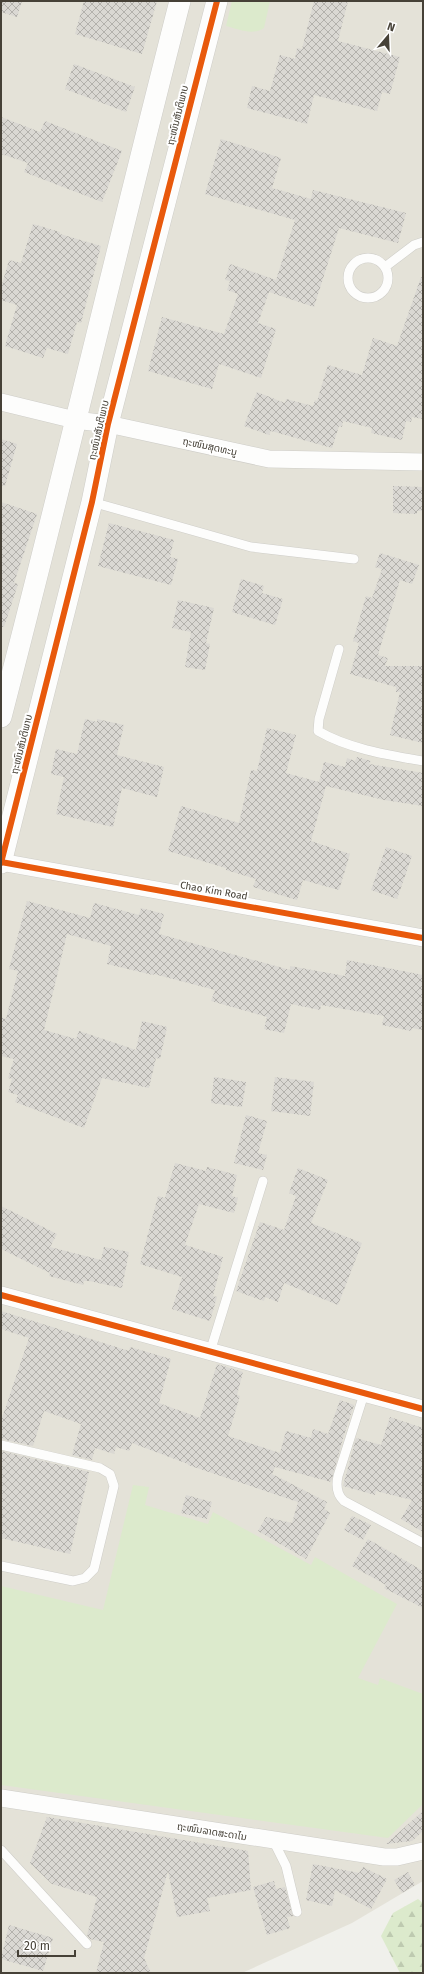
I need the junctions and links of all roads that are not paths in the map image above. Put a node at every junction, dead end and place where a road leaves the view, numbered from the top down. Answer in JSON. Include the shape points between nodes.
{"nodes":[{"id":1,"x":180,"y":1,"type":"edge"},
{"id":2,"x":217,"y":1,"type":"edge"},
{"id":3,"x":423,"y":242,"type":"edge"},
{"id":4,"x":385,"y":267,"type":"junction"},
{"id":5,"x":1,"y":402,"type":"edge"},
{"id":6,"x":75,"y":420,"type":"junction"},
{"id":7,"x":108,"y":424,"type":"junction"},
{"id":8,"x":423,"y":462,"type":"edge"},
{"id":9,"x":92,"y":502,"type":"junction"},
{"id":10,"x":354,"y":559,"type":"dead end"},
{"id":11,"x":339,"y":649,"type":"dead end"},
{"id":12,"x":1,"y":717,"type":"edge"},
{"id":13,"x":423,"y":761,"type":"edge"},
{"id":14,"x":1,"y":863,"type":"edge"},
{"id":15,"x":423,"y":938,"type":"edge"},
{"id":16,"x":263,"y":1181,"type":"dead end"},
{"id":17,"x":1,"y":1295,"type":"edge"},
{"id":18,"x":210,"y":1352,"type":"junction"},
{"id":19,"x":364,"y":1394,"type":"junction"},
{"id":20,"x":423,"y":1409,"type":"edge"},
{"id":21,"x":1,"y":1445,"type":"edge"},
{"id":22,"x":423,"y":1543,"type":"edge"},
{"id":23,"x":1,"y":1566,"type":"edge"},
{"id":24,"x":1,"y":1798,"type":"edge"},
{"id":25,"x":273,"y":1840,"type":"junction"},
{"id":26,"x":1,"y":1850,"type":"edge"},
{"id":27,"x":423,"y":1851,"type":"edge"},
{"id":28,"x":297,"y":1912,"type":"dead end"},
{"id":29,"x":87,"y":1944,"type":"dead end"}],
"edges":[{"from":1,"to":6,"type":"street"},
{"from":2,"to":7,"type":"street","name":"ຖະໜົນສັນຕິພາບ"},
{"from":3,"to":4,"type":"lane","via":[[414,245]]},
{"from":4,"to":4,"type":"lane","via":[[388,273],[387,286],[379,295],[373,298],[360,297],[354,293],[350,287],[348,274],[356,262],[362,259],[375,259]]},
{"from":5,"to":6,"type":"street","name":"ຖະໜົນສຸດທະນູ"},
{"from":6,"to":7,"type":"street","name":"ຖະໜົນສຸດທະນູ"},
{"from":6,"to":12,"type":"street"},
{"from":7,"to":8,"type":"street","name":"ຖະໜົນສຸດທະນູ","via":[[269,459]]},
{"from":7,"to":9,"type":"street","name":"ຖະໜົນສັນຕິພາບ"},
{"from":9,"to":10,"type":"lane","via":[[251,547]]},
{"from":9,"to":14,"type":"street","name":"ຖະໜົນສັນຕິພາບ"},
{"from":11,"to":13,"type":"lane","via":[[318,720],[318,731],[332,740]]},
{"from":14,"to":15,"type":"street","name":"Chao Kim Road"},
{"from":16,"to":18,"type":"lane"},
{"from":17,"to":18,"type":"street"},
{"from":18,"to":19,"type":"street"},
{"from":19,"to":20,"type":"street"},
{"from":19,"to":22,"type":"lane","via":[[336,1483],[338,1495],[344,1501]]},
{"from":21,"to":23,"type":"lane","via":[[100,1468],[110,1474],[114,1486],[94,1569],[85,1578],[73,1581]]},
{"from":24,"to":25,"type":"street","name":"ຖະໜົນລາດສະດາໄນ"},
{"from":25,"to":27,"type":"street","name":"ຖະໜົນລາດສະດາໄນ","via":[[384,1857]]},
{"from":25,"to":28,"type":"lane","via":[[286,1866]]},
{"from":26,"to":29,"type":"lane"}]}
